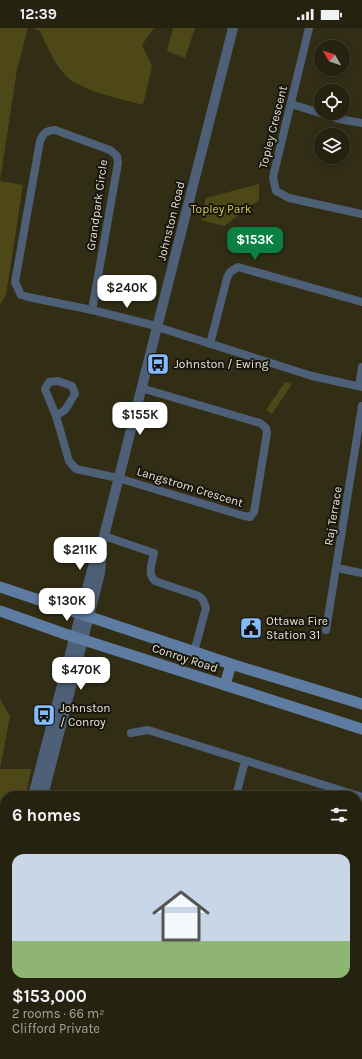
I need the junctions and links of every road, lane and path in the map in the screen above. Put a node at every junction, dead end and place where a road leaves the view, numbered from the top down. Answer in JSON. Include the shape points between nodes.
{"nodes":[{"id":1,"x":233,"y":28,"type":"edge"},
{"id":2,"x":309,"y":28,"type":"edge"},
{"id":3,"x":291,"y":104,"type":"junction"},
{"id":4,"x":362,"y":123,"type":"edge"},
{"id":5,"x":362,"y":214,"type":"edge"},
{"id":6,"x":362,"y":302,"type":"edge"},
{"id":7,"x":92,"y":310,"type":"junction"},
{"id":8,"x":157,"y":327,"type":"junction"},
{"id":9,"x":210,"y":344,"type":"junction"},
{"id":10,"x":362,"y":367,"type":"edge"},
{"id":11,"x":361,"y":386,"type":"edge"},
{"id":12,"x":141,"y":388,"type":"junction"},
{"id":13,"x":362,"y":406,"type":"edge"},
{"id":14,"x":56,"y":416,"type":"dead end"},
{"id":15,"x":118,"y":478,"type":"junction"},
{"id":16,"x":104,"y":536,"type":"junction"},
{"id":17,"x":337,"y":568,"type":"junction"},
{"id":18,"x":362,"y":573,"type":"edge"},
{"id":19,"x":0,"y":587,"type":"edge"},
{"id":20,"x":0,"y":611,"type":"edge"},
{"id":21,"x":85,"y":616,"type":"junction"},
{"id":22,"x":326,"y":630,"type":"dead end"},
{"id":23,"x":78,"y":638,"type":"junction"},
{"id":24,"x":194,"y":652,"type":"junction"},
{"id":25,"x":231,"y":664,"type":"junction"},
{"id":26,"x":225,"y":685,"type":"junction"},
{"id":27,"x":362,"y":704,"type":"edge"},
{"id":28,"x":362,"y":729,"type":"edge"},
{"id":29,"x":131,"y":734,"type":"dead end"},
{"id":30,"x":245,"y":761,"type":"junction"},
{"id":31,"x":330,"y":787,"type":"junction"},
{"id":32,"x":34,"y":791,"type":"edge"},
{"id":33,"x":44,"y":791,"type":"edge"},
{"id":34,"x":237,"y":791,"type":"edge"},
{"id":35,"x":330,"y":791,"type":"edge"},
{"id":36,"x":343,"y":791,"type":"edge"}],
"edges":[{"from":1,"to":8,"type":"street","name":"Johnston Road"},
{"from":2,"to":3,"type":"street","name":"Topley Crescent"},
{"from":3,"to":4,"type":"street"},
{"from":3,"to":5,"type":"street","name":"Topley Crescent","via":[[273,177],[276,191],[289,198]]},
{"from":6,"to":9,"type":"street","via":[[238,267],[230,272],[227,278]]},
{"from":7,"to":7,"type":"street","name":"Grandpark Circle","via":[[118,163],[117,156],[110,150],[55,130],[48,131],[43,134],[40,141],[15,282],[21,295],[28,298]]},
{"from":7,"to":8,"type":"street","name":"Grandpark Circle"},
{"from":8,"to":9,"type":"street","name":"Grandpark Circle"},
{"from":8,"to":12,"type":"street","name":"Johnston Road"},
{"from":9,"to":11,"type":"street","name":"Grandpark Circle","via":[[312,376]]},
{"from":10,"to":11,"type":"street"},
{"from":12,"to":15,"type":"street","name":"Johnston Road"},
{"from":12,"to":15,"type":"street","name":"Langstrom Crescent","via":[[260,423],[266,428],[254,512],[250,517],[244,516]]},
{"from":13,"to":17,"type":"street","name":"Raj Terrace"},
{"from":14,"to":15,"type":"street","via":[[69,461],[76,469]]},
{"from":15,"to":16,"type":"street","name":"Johnston Road"},
{"from":16,"to":21,"type":"street","name":"Johnston Road","via":[[100,572]]},
{"from":16,"to":24,"type":"street","via":[[154,553],[151,578],[199,596],[203,600],[206,608]]},
{"from":17,"to":18,"type":"street"},
{"from":17,"to":22,"type":"street","name":"Raj Terrace"},
{"from":19,"to":21,"type":"main road","name":"Conroy Road"},
{"from":20,"to":23,"type":"main road","name":"Conroy Road"},
{"from":21,"to":23,"type":"street","name":"Johnston Road"},
{"from":21,"to":24,"type":"main road","name":"Conroy Road"},
{"from":23,"to":26,"type":"main road","name":"Conroy Road"},
{"from":23,"to":32,"type":"street","name":"Johnston Road"},
{"from":23,"to":33,"type":"street","name":"Johnston Road"},
{"from":24,"to":25,"type":"main road","name":"Conroy Road"},
{"from":25,"to":26,"type":"main road"},
{"from":25,"to":27,"type":"main road","name":"Conroy Road"},
{"from":26,"to":28,"type":"main road","name":"Conroy Road"},
{"from":29,"to":30,"type":"street","via":[[148,730]]},
{"from":30,"to":31,"type":"street"},
{"from":30,"to":34,"type":"street"},
{"from":31,"to":35,"type":"street"},
{"from":31,"to":36,"type":"street"}]}
